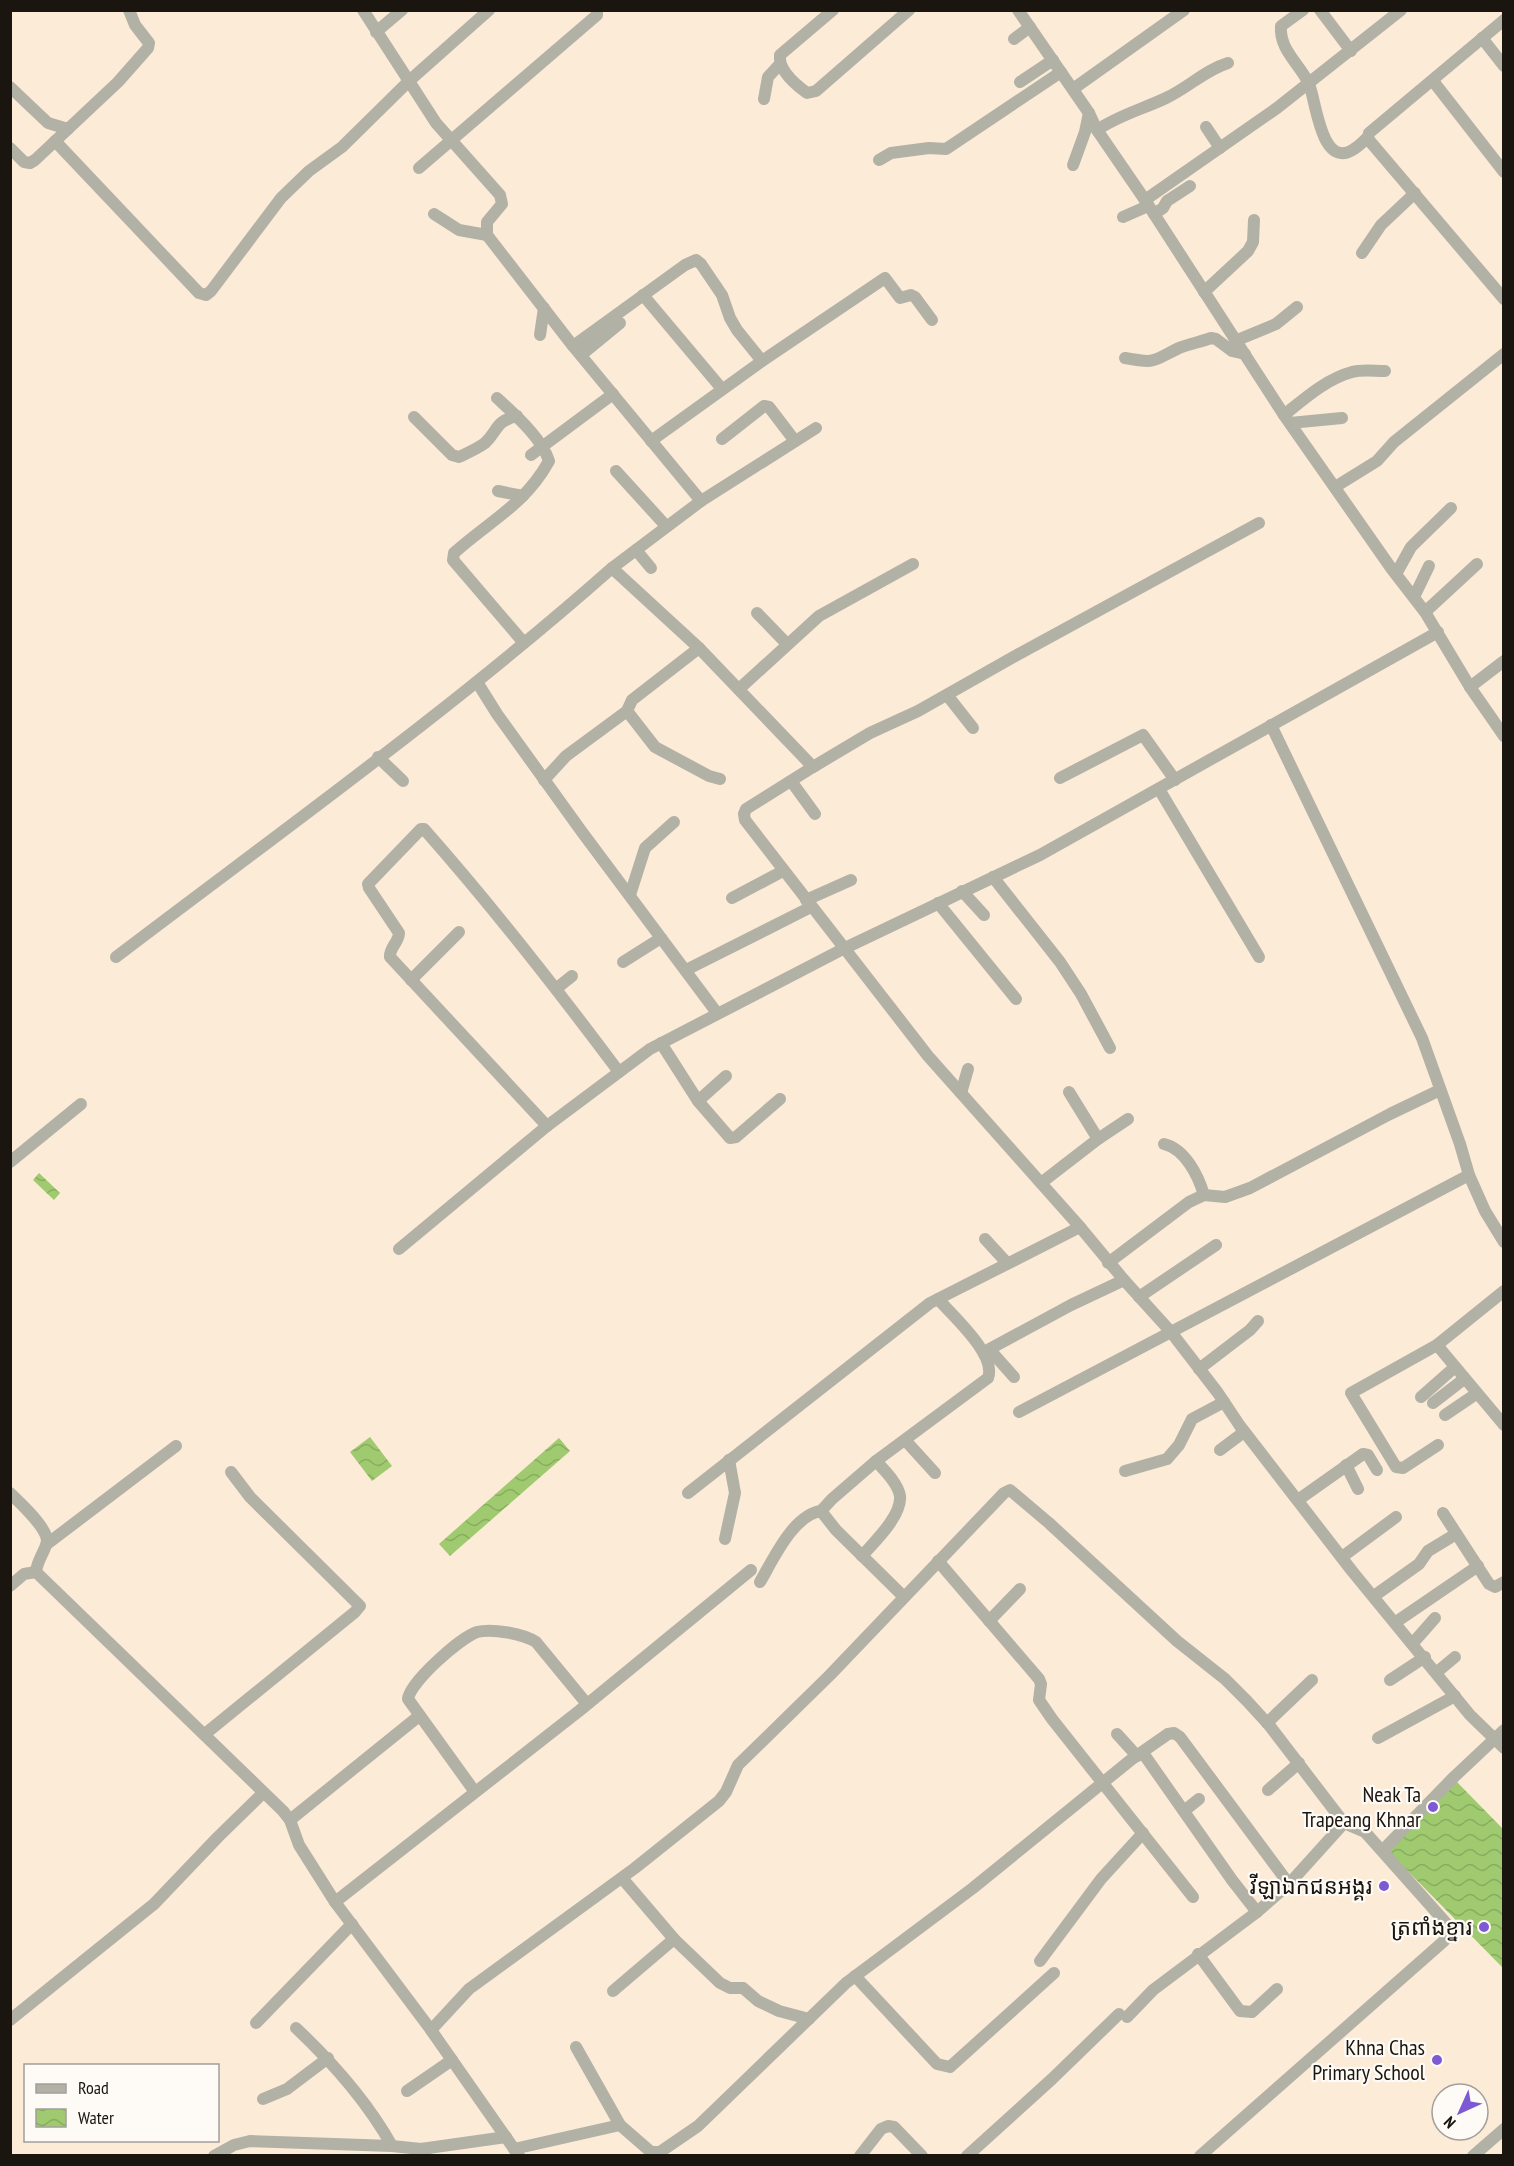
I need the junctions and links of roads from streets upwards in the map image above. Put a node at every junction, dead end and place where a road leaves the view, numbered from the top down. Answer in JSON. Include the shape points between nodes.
{"nodes":[{"id":1,"x":129,"y":10,"type":"edge"},
{"id":2,"x":363,"y":10,"type":"edge"},
{"id":3,"x":402,"y":10,"type":"edge"},
{"id":4,"x":489,"y":10,"type":"edge"},
{"id":5,"x":833,"y":10,"type":"edge"},
{"id":6,"x":909,"y":10,"type":"edge"},
{"id":7,"x":1018,"y":10,"type":"edge"},
{"id":8,"x":1184,"y":10,"type":"edge"},
{"id":9,"x":1303,"y":10,"type":"edge"},
{"id":10,"x":1320,"y":10,"type":"edge"},
{"id":11,"x":1401,"y":10,"type":"edge"},
{"id":12,"x":599,"y":12,"type":"edge"},
{"id":13,"x":1503,"y":20,"type":"edge"},
{"id":14,"x":1030,"y":27,"type":"junction"},
{"id":15,"x":376,"y":32,"type":"junction"},
{"id":16,"x":1482,"y":38,"type":"junction"},
{"id":17,"x":1014,"y":39,"type":"dead end"},
{"id":18,"x":1351,"y":51,"type":"junction"},
{"id":19,"x":1053,"y":60,"type":"junction"},
{"id":20,"x":1228,"y":63,"type":"dead end"},
{"id":21,"x":780,"y":64,"type":"junction"},
{"id":22,"x":1503,"y":66,"type":"edge"},
{"id":23,"x":1061,"y":72,"type":"junction"},
{"id":24,"x":409,"y":81,"type":"junction"},
{"id":25,"x":1433,"y":81,"type":"junction"},
{"id":26,"x":1020,"y":82,"type":"dead end"},
{"id":27,"x":1309,"y":84,"type":"junction"},
{"id":28,"x":10,"y":87,"type":"edge"},
{"id":29,"x":1072,"y":89,"type":"junction"},
{"id":30,"x":764,"y":99,"type":"dead end"},
{"id":31,"x":1089,"y":113,"type":"junction"},
{"id":32,"x":1206,"y":127,"type":"dead end"},
{"id":33,"x":68,"y":129,"type":"junction"},
{"id":34,"x":1097,"y":130,"type":"junction"},
{"id":35,"x":1368,"y":137,"type":"junction"},
{"id":36,"x":55,"y":141,"type":"junction"},
{"id":37,"x":451,"y":141,"type":"junction"},
{"id":38,"x":10,"y":148,"type":"edge"},
{"id":39,"x":1220,"y":148,"type":"junction"},
{"id":40,"x":879,"y":160,"type":"dead end"},
{"id":41,"x":1073,"y":165,"type":"dead end"},
{"id":42,"x":419,"y":168,"type":"dead end"},
{"id":43,"x":1503,"y":172,"type":"edge"},
{"id":44,"x":1190,"y":186,"type":"dead end"},
{"id":45,"x":1415,"y":193,"type":"junction"},
{"id":46,"x":1149,"y":207,"type":"junction"},
{"id":47,"x":434,"y":214,"type":"dead end"},
{"id":48,"x":1123,"y":217,"type":"dead end"},
{"id":49,"x":1254,"y":220,"type":"dead end"},
{"id":50,"x":487,"y":235,"type":"junction"},
{"id":51,"x":1362,"y":253,"type":"dead end"},
{"id":52,"x":1204,"y":292,"type":"junction"},
{"id":53,"x":644,"y":295,"type":"junction"},
{"id":54,"x":1503,"y":299,"type":"edge"},
{"id":55,"x":1297,"y":307,"type":"dead end"},
{"id":56,"x":544,"y":308,"type":"junction"},
{"id":57,"x":932,"y":320,"type":"dead end"},
{"id":58,"x":620,"y":322,"type":"dead end"},
{"id":59,"x":540,"y":335,"type":"dead end"},
{"id":60,"x":1235,"y":341,"type":"junction"},
{"id":61,"x":577,"y":350,"type":"junction"},
{"id":62,"x":1245,"y":354,"type":"junction"},
{"id":63,"x":1503,"y":354,"type":"edge"},
{"id":64,"x":1125,"y":358,"type":"dead end"},
{"id":65,"x":762,"y":361,"type":"junction"},
{"id":66,"x":1385,"y":371,"type":"dead end"},
{"id":67,"x":722,"y":389,"type":"junction"},
{"id":68,"x":613,"y":394,"type":"junction"},
{"id":69,"x":497,"y":398,"type":"dead end"},
{"id":70,"x":517,"y":416,"type":"junction"},
{"id":71,"x":414,"y":417,"type":"dead end"},
{"id":72,"x":1342,"y":418,"type":"dead end"},
{"id":73,"x":1287,"y":419,"type":"junction"},
{"id":74,"x":816,"y":428,"type":"dead end"},
{"id":75,"x":722,"y":439,"type":"dead end"},
{"id":76,"x":651,"y":441,"type":"junction"},
{"id":77,"x":795,"y":441,"type":"junction"},
{"id":78,"x":542,"y":446,"type":"junction"},
{"id":79,"x":531,"y":454,"type":"dead end"},
{"id":80,"x":616,"y":471,"type":"dead end"},
{"id":81,"x":1335,"y":487,"type":"junction"},
{"id":82,"x":498,"y":491,"type":"dead end"},
{"id":83,"x":523,"y":496,"type":"junction"},
{"id":84,"x":701,"y":501,"type":"junction"},
{"id":85,"x":1451,"y":508,"type":"dead end"},
{"id":86,"x":1259,"y":523,"type":"dead end"},
{"id":87,"x":666,"y":526,"type":"junction"},
{"id":88,"x":636,"y":550,"type":"junction"},
{"id":89,"x":913,"y":564,"type":"dead end"},
{"id":90,"x":1477,"y":564,"type":"dead end"},
{"id":91,"x":1429,"y":566,"type":"dead end"},
{"id":92,"x":612,"y":568,"type":"junction"},
{"id":93,"x":651,"y":568,"type":"dead end"},
{"id":94,"x":1396,"y":574,"type":"junction"},
{"id":95,"x":1414,"y":597,"type":"junction"},
{"id":96,"x":1425,"y":612,"type":"junction"},
{"id":97,"x":757,"y":613,"type":"dead end"},
{"id":98,"x":1438,"y":632,"type":"junction"},
{"id":99,"x":524,"y":643,"type":"junction"},
{"id":100,"x":787,"y":644,"type":"junction"},
{"id":101,"x":699,"y":648,"type":"junction"},
{"id":102,"x":1503,"y":661,"type":"edge"},
{"id":103,"x":477,"y":682,"type":"junction"},
{"id":104,"x":1470,"y":687,"type":"junction"},
{"id":105,"x":739,"y":689,"type":"junction"},
{"id":106,"x":947,"y":695,"type":"junction"},
{"id":107,"x":627,"y":711,"type":"junction"},
{"id":108,"x":1271,"y":725,"type":"junction"},
{"id":109,"x":973,"y":728,"type":"dead end"},
{"id":110,"x":1503,"y":736,"type":"edge"},
{"id":111,"x":669,"y":756,"type":"junction"},
{"id":112,"x":378,"y":757,"type":"junction"},
{"id":113,"x":813,"y":767,"type":"junction"},
{"id":114,"x":679,"y":773,"type":"dead end"},
{"id":115,"x":1060,"y":778,"type":"dead end"},
{"id":116,"x":720,"y":779,"type":"dead end"},
{"id":117,"x":544,"y":780,"type":"junction"},
{"id":118,"x":1175,"y":780,"type":"junction"},
{"id":119,"x":404,"y":781,"type":"dead end"},
{"id":120,"x":790,"y":782,"type":"junction"},
{"id":121,"x":1159,"y":789,"type":"junction"},
{"id":122,"x":815,"y":814,"type":"dead end"},
{"id":123,"x":674,"y":822,"type":"dead end"},
{"id":124,"x":783,"y":871,"type":"junction"},
{"id":125,"x":993,"y":877,"type":"junction"},
{"id":126,"x":851,"y":880,"type":"dead end"},
{"id":127,"x":962,"y":891,"type":"junction"},
{"id":128,"x":630,"y":895,"type":"junction"},
{"id":129,"x":732,"y":898,"type":"dead end"},
{"id":130,"x":808,"y":903,"type":"junction"},
{"id":131,"x":938,"y":903,"type":"junction"},
{"id":132,"x":984,"y":915,"type":"dead end"},
{"id":133,"x":459,"y":932,"type":"dead end"},
{"id":134,"x":662,"y":938,"type":"junction"},
{"id":135,"x":843,"y":949,"type":"junction"},
{"id":136,"x":117,"y":957,"type":"dead end"},
{"id":137,"x":1259,"y":957,"type":"dead end"},
{"id":138,"x":623,"y":962,"type":"dead end"},
{"id":139,"x":686,"y":970,"type":"junction"},
{"id":140,"x":572,"y":976,"type":"dead end"},
{"id":141,"x":411,"y":980,"type":"junction"},
{"id":142,"x":557,"y":988,"type":"junction"},
{"id":143,"x":1016,"y":999,"type":"dead end"},
{"id":144,"x":717,"y":1013,"type":"junction"},
{"id":145,"x":661,"y":1043,"type":"junction"},
{"id":146,"x":1110,"y":1048,"type":"dead end"},
{"id":147,"x":968,"y":1070,"type":"dead end"},
{"id":148,"x":619,"y":1072,"type":"junction"},
{"id":149,"x":726,"y":1076,"type":"dead end"},
{"id":150,"x":1440,"y":1090,"type":"junction"},
{"id":151,"x":1069,"y":1092,"type":"dead end"},
{"id":152,"x":961,"y":1093,"type":"junction"},
{"id":153,"x":780,"y":1099,"type":"dead end"},
{"id":154,"x":698,"y":1101,"type":"junction"},
{"id":155,"x":81,"y":1104,"type":"dead end"},
{"id":156,"x":1128,"y":1119,"type":"dead end"},
{"id":157,"x":547,"y":1126,"type":"junction"},
{"id":158,"x":1098,"y":1139,"type":"junction"},
{"id":159,"x":1164,"y":1144,"type":"dead end"},
{"id":160,"x":10,"y":1162,"type":"edge"},
{"id":161,"x":1469,"y":1175,"type":"junction"},
{"id":162,"x":1041,"y":1183,"type":"junction"},
{"id":163,"x":1204,"y":1195,"type":"junction"},
{"id":164,"x":1080,"y":1227,"type":"junction"},
{"id":165,"x":985,"y":1239,"type":"dead end"},
{"id":166,"x":1503,"y":1242,"type":"edge"},
{"id":167,"x":1216,"y":1245,"type":"dead end"},
{"id":168,"x":399,"y":1249,"type":"dead end"},
{"id":169,"x":1006,"y":1263,"type":"junction"},
{"id":170,"x":1108,"y":1263,"type":"junction"},
{"id":171,"x":1124,"y":1280,"type":"junction"},
{"id":172,"x":1503,"y":1291,"type":"edge"},
{"id":173,"x":1138,"y":1297,"type":"junction"},
{"id":174,"x":938,"y":1299,"type":"junction"},
{"id":175,"x":1258,"y":1321,"type":"dead end"},
{"id":176,"x":1171,"y":1332,"type":"junction"},
{"id":177,"x":1437,"y":1345,"type":"junction"},
{"id":178,"x":987,"y":1351,"type":"junction"},
{"id":179,"x":1455,"y":1367,"type":"junction"},
{"id":180,"x":1199,"y":1369,"type":"junction"},
{"id":181,"x":1014,"y":1377,"type":"dead end"},
{"id":182,"x":1464,"y":1379,"type":"junction"},
{"id":183,"x":1476,"y":1394,"type":"junction"},
{"id":184,"x":1421,"y":1397,"type":"dead end"},
{"id":185,"x":1224,"y":1402,"type":"junction"},
{"id":186,"x":1433,"y":1403,"type":"dead end"},
{"id":187,"x":1020,"y":1412,"type":"dead end"},
{"id":188,"x":1445,"y":1415,"type":"dead end"},
{"id":189,"x":1503,"y":1425,"type":"edge"},
{"id":190,"x":1244,"y":1432,"type":"junction"},
{"id":191,"x":905,"y":1440,"type":"junction"},
{"id":192,"x":1438,"y":1445,"type":"dead end"},
{"id":193,"x":176,"y":1446,"type":"dead end"},
{"id":194,"x":1220,"y":1450,"type":"dead end"},
{"id":195,"x":729,"y":1460,"type":"junction"},
{"id":196,"x":876,"y":1461,"type":"junction"},
{"id":197,"x":1346,"y":1465,"type":"junction"},
{"id":198,"x":1377,"y":1470,"type":"dead end"},
{"id":199,"x":1125,"y":1471,"type":"dead end"},
{"id":200,"x":231,"y":1472,"type":"dead end"},
{"id":201,"x":935,"y":1473,"type":"dead end"},
{"id":202,"x":1358,"y":1489,"type":"dead end"},
{"id":203,"x":688,"y":1492,"type":"dead end"},
{"id":204,"x":10,"y":1493,"type":"edge"},
{"id":205,"x":1298,"y":1500,"type":"junction"},
{"id":206,"x":821,"y":1512,"type":"junction"},
{"id":207,"x":1443,"y":1513,"type":"dead end"},
{"id":208,"x":1396,"y":1517,"type":"dead end"},
{"id":209,"x":1456,"y":1534,"type":"junction"},
{"id":210,"x":725,"y":1539,"type":"dead end"},
{"id":211,"x":47,"y":1544,"type":"junction"},
{"id":212,"x":862,"y":1556,"type":"junction"},
{"id":213,"x":1342,"y":1557,"type":"junction"},
{"id":214,"x":938,"y":1561,"type":"junction"},
{"id":215,"x":1478,"y":1566,"type":"junction"},
{"id":216,"x":751,"y":1570,"type":"dead end"},
{"id":217,"x":36,"y":1572,"type":"junction"},
{"id":218,"x":760,"y":1582,"type":"dead end"},
{"id":219,"x":1503,"y":1582,"type":"edge"},
{"id":220,"x":10,"y":1586,"type":"edge"},
{"id":221,"x":1020,"y":1589,"type":"dead end"},
{"id":222,"x":1374,"y":1596,"type":"junction"},
{"id":223,"x":904,"y":1597,"type":"junction"},
{"id":224,"x":1435,"y":1618,"type":"dead end"},
{"id":225,"x":989,"y":1621,"type":"junction"},
{"id":226,"x":1396,"y":1623,"type":"junction"},
{"id":227,"x":1413,"y":1643,"type":"junction"},
{"id":228,"x":1425,"y":1657,"type":"junction"},
{"id":229,"x":1455,"y":1657,"type":"dead end"},
{"id":230,"x":1437,"y":1672,"type":"junction"},
{"id":231,"x":1312,"y":1680,"type":"dead end"},
{"id":232,"x":1389,"y":1680,"type":"dead end"},
{"id":233,"x":1455,"y":1696,"type":"junction"},
{"id":234,"x":587,"y":1704,"type":"junction"},
{"id":235,"x":419,"y":1716,"type":"junction"},
{"id":236,"x":1267,"y":1724,"type":"junction"},
{"id":237,"x":1503,"y":1730,"type":"edge"},
{"id":238,"x":205,"y":1734,"type":"junction"},
{"id":239,"x":1117,"y":1734,"type":"dead end"},
{"id":240,"x":1378,"y":1738,"type":"dead end"},
{"id":241,"x":1499,"y":1744,"type":"edge"},
{"id":242,"x":1140,"y":1754,"type":"junction"},
{"id":243,"x":1299,"y":1763,"type":"junction"},
{"id":244,"x":1103,"y":1783,"type":"junction"},
{"id":245,"x":1268,"y":1790,"type":"dead end"},
{"id":246,"x":475,"y":1792,"type":"junction"},
{"id":247,"x":263,"y":1793,"type":"junction"},
{"id":248,"x":1199,"y":1799,"type":"dead end"},
{"id":249,"x":1184,"y":1811,"type":"junction"},
{"id":250,"x":290,"y":1820,"type":"junction"},
{"id":251,"x":1344,"y":1823,"type":"junction"},
{"id":252,"x":1143,"y":1833,"type":"junction"},
{"id":253,"x":1383,"y":1850,"type":"junction"},
{"id":254,"x":622,"y":1878,"type":"junction"},
{"id":255,"x":1289,"y":1884,"type":"junction"},
{"id":256,"x":1193,"y":1897,"type":"dead end"},
{"id":257,"x":335,"y":1902,"type":"junction"},
{"id":258,"x":1257,"y":1911,"type":"junction"},
{"id":259,"x":352,"y":1924,"type":"junction"},
{"id":260,"x":674,"y":1939,"type":"junction"},
{"id":261,"x":1198,"y":1954,"type":"junction"},
{"id":262,"x":1040,"y":1961,"type":"dead end"},
{"id":263,"x":1054,"y":1973,"type":"dead end"},
{"id":264,"x":855,"y":1976,"type":"junction"},
{"id":265,"x":1277,"y":1989,"type":"dead end"},
{"id":266,"x":614,"y":1991,"type":"dead end"},
{"id":267,"x":809,"y":2019,"type":"junction"},
{"id":268,"x":10,"y":2020,"type":"edge"},
{"id":269,"x":256,"y":2023,"type":"dead end"},
{"id":270,"x":296,"y":2028,"type":"dead end"},
{"id":271,"x":431,"y":2030,"type":"junction"},
{"id":272,"x":576,"y":2048,"type":"dead end"},
{"id":273,"x":328,"y":2058,"type":"junction"},
{"id":274,"x":452,"y":2060,"type":"junction"},
{"id":275,"x":407,"y":2091,"type":"dead end"},
{"id":276,"x":263,"y":2099,"type":"dead end"},
{"id":277,"x":620,"y":2125,"type":"junction"},
{"id":278,"x":1503,"y":2129,"type":"edge"},
{"id":279,"x":506,"y":2137,"type":"junction"},
{"id":280,"x":392,"y":2146,"type":"junction"},
{"id":281,"x":1484,"y":2146,"type":"junction"},
{"id":282,"x":517,"y":2152,"type":"edge"},
{"id":283,"x":420,"y":2153,"type":"edge"},
{"id":284,"x":652,"y":2154,"type":"edge"},
{"id":285,"x":214,"y":2156,"type":"edge"},
{"id":286,"x":860,"y":2156,"type":"edge"},
{"id":287,"x":922,"y":2156,"type":"edge"},
{"id":288,"x":966,"y":2156,"type":"edge"},
{"id":289,"x":1200,"y":2156,"type":"edge"},
{"id":290,"x":1473,"y":2156,"type":"edge"},
{"id":291,"x":1494,"y":2156,"type":"edge"}],
"edges":[{"from":1,"to":33,"type":"street","via":[[149,43],[148,48]]},
{"from":2,"to":15,"type":"street"},
{"from":3,"to":15,"type":"street"},
{"from":4,"to":24,"type":"street"},
{"from":5,"to":21,"type":"street","via":[[780,55]]},
{"from":6,"to":21,"type":"street","via":[[816,91],[807,93],[798,87]]},
{"from":7,"to":14,"type":"street"},
{"from":8,"to":29,"type":"street"},
{"from":9,"to":27,"type":"street","via":[[1281,26],[1280,33],[1286,50]]},
{"from":10,"to":18,"type":"street"},
{"from":11,"to":18,"type":"street"},
{"from":12,"to":37,"type":"street"},
{"from":13,"to":16,"type":"street"},
{"from":14,"to":17,"type":"street"},
{"from":14,"to":19,"type":"street"},
{"from":15,"to":24,"type":"street"},
{"from":16,"to":22,"type":"street"},
{"from":16,"to":25,"type":"street"},
{"from":18,"to":27,"type":"street"},
{"from":19,"to":23,"type":"street"},
{"from":19,"to":26,"type":"street"},
{"from":20,"to":34,"type":"street","via":[[1167,98],[1123,114]]},
{"from":21,"to":30,"type":"street","via":[[768,77]]},
{"from":23,"to":29,"type":"street"},
{"from":23,"to":40,"type":"street","via":[[946,149],[891,153]]},
{"from":24,"to":36,"type":"street","via":[[342,147],[281,198],[206,295],[199,293]]},
{"from":24,"to":37,"type":"street"},
{"from":25,"to":35,"type":"street"},
{"from":25,"to":43,"type":"street"},
{"from":27,"to":35,"type":"street","via":[[1320,126],[1332,148],[1341,153],[1353,150]]},
{"from":27,"to":39,"type":"street"},
{"from":28,"to":33,"type":"street","via":[[48,123]]},
{"from":29,"to":31,"type":"street"},
{"from":31,"to":34,"type":"street"},
{"from":31,"to":41,"type":"street"},
{"from":32,"to":39,"type":"street"},
{"from":33,"to":36,"type":"street"},
{"from":34,"to":46,"type":"street"},
{"from":35,"to":45,"type":"street"},
{"from":36,"to":38,"type":"street","via":[[30,163]]},
{"from":37,"to":42,"type":"street"},
{"from":37,"to":50,"type":"street","via":[[502,200],[486,222]]},
{"from":39,"to":46,"type":"street"},
{"from":44,"to":46,"type":"street","via":[[1163,208]]},
{"from":45,"to":51,"type":"street","via":[[1381,225]]},
{"from":45,"to":54,"type":"street"},
{"from":46,"to":48,"type":"street"},
{"from":46,"to":52,"type":"street"},
{"from":47,"to":50,"type":"street","via":[[459,230]]},
{"from":49,"to":52,"type":"street","via":[[1253,242],[1248,251]]},
{"from":50,"to":56,"type":"street"},
{"from":52,"to":60,"type":"street"},
{"from":53,"to":61,"type":"street"},
{"from":53,"to":65,"type":"street","via":[[696,260],[722,295],[737,330]]},
{"from":53,"to":67,"type":"street"},
{"from":55,"to":60,"type":"street","via":[[1276,324]]},
{"from":56,"to":59,"type":"street"},
{"from":56,"to":61,"type":"street"},
{"from":57,"to":65,"type":"street","via":[[915,297],[899,297],[885,278]]},
{"from":58,"to":61,"type":"street"},
{"from":60,"to":62,"type":"street"},
{"from":61,"to":68,"type":"street"},
{"from":62,"to":64,"type":"street","via":[[1210,338],[1179,348],[1159,360]]},
{"from":62,"to":73,"type":"street"},
{"from":63,"to":81,"type":"street","via":[[1394,442],[1377,461]]},
{"from":65,"to":67,"type":"street"},
{"from":66,"to":73,"type":"street","via":[[1365,370],[1341,376],[1320,387]]},
{"from":67,"to":76,"type":"street"},
{"from":68,"to":76,"type":"street"},
{"from":68,"to":78,"type":"street"},
{"from":69,"to":70,"type":"street"},
{"from":70,"to":71,"type":"street","via":[[500,423],[484,444],[459,457]]},
{"from":70,"to":78,"type":"street"},
{"from":72,"to":73,"type":"street"},
{"from":73,"to":81,"type":"street"},
{"from":74,"to":77,"type":"street"},
{"from":75,"to":77,"type":"street","via":[[764,406]]},
{"from":76,"to":84,"type":"street"},
{"from":77,"to":84,"type":"street"},
{"from":78,"to":79,"type":"street"},
{"from":78,"to":83,"type":"street","via":[[549,461]]},
{"from":80,"to":87,"type":"street"},
{"from":81,"to":94,"type":"street"},
{"from":82,"to":83,"type":"street"},
{"from":83,"to":99,"type":"street","via":[[466,542],[454,553],[453,560]]},
{"from":84,"to":87,"type":"street"},
{"from":85,"to":94,"type":"street","via":[[1412,547]]},
{"from":86,"to":106,"type":"street"},
{"from":87,"to":88,"type":"street"},
{"from":88,"to":92,"type":"street"},
{"from":88,"to":93,"type":"street"},
{"from":89,"to":100,"type":"street","via":[[819,616]]},
{"from":90,"to":96,"type":"street"},
{"from":91,"to":95,"type":"street"},
{"from":92,"to":99,"type":"street"},
{"from":92,"to":101,"type":"street"},
{"from":94,"to":95,"type":"street"},
{"from":95,"to":96,"type":"street"},
{"from":96,"to":98,"type":"street"},
{"from":97,"to":100,"type":"street"},
{"from":98,"to":104,"type":"street"},
{"from":98,"to":108,"type":"street"},
{"from":99,"to":103,"type":"street"},
{"from":100,"to":105,"type":"street"},
{"from":101,"to":105,"type":"street"},
{"from":101,"to":107,"type":"street","via":[[632,700]]},
{"from":102,"to":104,"type":"street"},
{"from":103,"to":112,"type":"street"},
{"from":103,"to":117,"type":"street"},
{"from":104,"to":110,"type":"street"},
{"from":105,"to":113,"type":"street"},
{"from":106,"to":109,"type":"street"},
{"from":106,"to":113,"type":"street"},
{"from":107,"to":111,"type":"street","via":[[655,747]]},
{"from":107,"to":117,"type":"street","via":[[560,761]]},
{"from":108,"to":118,"type":"street"},
{"from":108,"to":150,"type":"street","via":[[1422,1038]]},
{"from":111,"to":114,"type":"street"},
{"from":111,"to":116,"type":"street"},
{"from":112,"to":119,"type":"street"},
{"from":112,"to":136,"type":"street"},
{"from":113,"to":120,"type":"street"},
{"from":115,"to":118,"type":"street","via":[[1143,735]]},
{"from":117,"to":128,"type":"street"},
{"from":118,"to":121,"type":"street"},
{"from":120,"to":122,"type":"street"},
{"from":120,"to":124,"type":"street","via":[[744,814]]},
{"from":121,"to":125,"type":"street"},
{"from":121,"to":137,"type":"street"},
{"from":123,"to":128,"type":"street","via":[[645,848]]},
{"from":124,"to":129,"type":"street"},
{"from":124,"to":130,"type":"street"},
{"from":125,"to":127,"type":"street"},
{"from":125,"to":146,"type":"street","via":[[1060,962]]},
{"from":126,"to":130,"type":"street"},
{"from":127,"to":131,"type":"street"},
{"from":127,"to":132,"type":"street"},
{"from":128,"to":134,"type":"street"},
{"from":130,"to":135,"type":"street"},
{"from":130,"to":139,"type":"street"},
{"from":131,"to":135,"type":"street"},
{"from":131,"to":143,"type":"street"},
{"from":133,"to":141,"type":"street"},
{"from":134,"to":138,"type":"street"},
{"from":134,"to":139,"type":"street"},
{"from":135,"to":144,"type":"street"},
{"from":135,"to":152,"type":"street"},
{"from":139,"to":144,"type":"street"},
{"from":140,"to":142,"type":"street"},
{"from":141,"to":142,"type":"street","via":[[390,957],[399,933],[368,884],[424,828]]},
{"from":141,"to":157,"type":"street"},
{"from":142,"to":148,"type":"street"},
{"from":144,"to":145,"type":"street"},
{"from":145,"to":148,"type":"street"},
{"from":145,"to":154,"type":"street"},
{"from":147,"to":152,"type":"street"},
{"from":148,"to":157,"type":"street"},
{"from":149,"to":154,"type":"street"},
{"from":150,"to":161,"type":"street"},
{"from":150,"to":163,"type":"street","via":[[1250,1188],[1226,1197]]},
{"from":151,"to":158,"type":"street"},
{"from":152,"to":162,"type":"street"},
{"from":153,"to":154,"type":"street","via":[[730,1138]]},
{"from":155,"to":160,"type":"street"},
{"from":156,"to":158,"type":"street"},
{"from":157,"to":168,"type":"street"},
{"from":158,"to":162,"type":"street"},
{"from":159,"to":163,"type":"street","via":[[1180,1151]]},
{"from":161,"to":166,"type":"street"},
{"from":161,"to":176,"type":"street"},
{"from":162,"to":164,"type":"street"},
{"from":163,"to":170,"type":"street"},
{"from":164,"to":169,"type":"street"},
{"from":164,"to":170,"type":"street"},
{"from":165,"to":169,"type":"street"},
{"from":167,"to":173,"type":"street"},
{"from":169,"to":174,"type":"street"},
{"from":170,"to":171,"type":"street"},
{"from":171,"to":173,"type":"street"},
{"from":171,"to":178,"type":"street"},
{"from":172,"to":177,"type":"street"},
{"from":173,"to":176,"type":"street"},
{"from":174,"to":178,"type":"street"},
{"from":174,"to":195,"type":"street"},
{"from":175,"to":180,"type":"street"},
{"from":176,"to":180,"type":"street"},
{"from":176,"to":187,"type":"street"},
{"from":177,"to":179,"type":"street"},
{"from":177,"to":192,"type":"street","via":[[1351,1393],[1396,1467],[1403,1468]]},
{"from":178,"to":181,"type":"street"},
{"from":178,"to":191,"type":"street","via":[[988,1377]]},
{"from":179,"to":182,"type":"street"},
{"from":179,"to":184,"type":"street"},
{"from":180,"to":185,"type":"street"},
{"from":182,"to":183,"type":"street"},
{"from":182,"to":186,"type":"street"},
{"from":183,"to":188,"type":"street"},
{"from":183,"to":189,"type":"street"},
{"from":185,"to":190,"type":"street"},
{"from":185,"to":199,"type":"street","via":[[1192,1419],[1167,1459]]},
{"from":190,"to":194,"type":"street"},
{"from":190,"to":205,"type":"street"},
{"from":191,"to":196,"type":"street"},
{"from":191,"to":201,"type":"street"},
{"from":193,"to":211,"type":"street"},
{"from":195,"to":203,"type":"street"},
{"from":195,"to":210,"type":"street","via":[[735,1493]]},
{"from":196,"to":206,"type":"street"},
{"from":196,"to":212,"type":"street","via":[[900,1497],[892,1520]]},
{"from":197,"to":198,"type":"street","via":[[1363,1454],[1368,1455]]},
{"from":197,"to":202,"type":"street"},
{"from":197,"to":205,"type":"street"},
{"from":200,"to":238,"type":"street","via":[[250,1497],[360,1606]]},
{"from":204,"to":211,"type":"street","via":[[40,1526]]},
{"from":205,"to":213,"type":"street"},
{"from":206,"to":212,"type":"street"},
{"from":206,"to":218,"type":"street","via":[[811,1514],[788,1535]]},
{"from":207,"to":209,"type":"street"},
{"from":208,"to":213,"type":"street"},
{"from":209,"to":215,"type":"street"},
{"from":209,"to":222,"type":"street","via":[[1428,1551],[1419,1564]]},
{"from":211,"to":217,"type":"street","via":[[36,1563]]},
{"from":212,"to":223,"type":"street"},
{"from":213,"to":222,"type":"street"},
{"from":214,"to":223,"type":"street"},
{"from":214,"to":225,"type":"street"},
{"from":214,"to":236,"type":"street","via":[[1004,1492],[1015,1492],[1177,1641],[1225,1679]]},
{"from":215,"to":219,"type":"street","via":[[1491,1586]]},
{"from":215,"to":226,"type":"street"},
{"from":216,"to":234,"type":"street"},
{"from":217,"to":220,"type":"street","via":[[24,1574]]},
{"from":217,"to":238,"type":"street"},
{"from":221,"to":225,"type":"street"},
{"from":222,"to":226,"type":"street"},
{"from":223,"to":254,"type":"street","via":[[738,1765],[719,1801]]},
{"from":224,"to":227,"type":"street"},
{"from":225,"to":244,"type":"street","via":[[1039,1679],[1039,1700]]},
{"from":226,"to":227,"type":"street"},
{"from":227,"to":228,"type":"street"},
{"from":228,"to":230,"type":"street"},
{"from":228,"to":232,"type":"street"},
{"from":229,"to":230,"type":"street"},
{"from":230,"to":233,"type":"street"},
{"from":231,"to":236,"type":"street"},
{"from":233,"to":240,"type":"street"},
{"from":233,"to":241,"type":"street"},
{"from":234,"to":235,"type":"street","via":[[536,1642],[528,1637],[486,1631],[470,1636],[413,1686],[408,1699]]},
{"from":234,"to":246,"type":"street"},
{"from":235,"to":246,"type":"street"},
{"from":235,"to":250,"type":"street"},
{"from":236,"to":243,"type":"street"},
{"from":237,"to":241,"type":"street"},
{"from":238,"to":247,"type":"street"},
{"from":239,"to":242,"type":"street"},
{"from":241,"to":253,"type":"street","via":[[1454,1778]]},
{"from":242,"to":244,"type":"street"},
{"from":242,"to":249,"type":"street"},
{"from":242,"to":255,"type":"street","via":[[1168,1734],[1180,1737]]},
{"from":243,"to":245,"type":"street"},
{"from":243,"to":251,"type":"street"},
{"from":244,"to":252,"type":"street"},
{"from":244,"to":264,"type":"street","via":[[973,1888]]},
{"from":246,"to":257,"type":"street"},
{"from":247,"to":250,"type":"street"},
{"from":247,"to":268,"type":"street","via":[[154,1904]]},
{"from":248,"to":249,"type":"street"},
{"from":249,"to":258,"type":"street"},
{"from":250,"to":257,"type":"street","via":[[299,1845]]},
{"from":251,"to":253,"type":"street","via":[[1365,1832]]},
{"from":251,"to":255,"type":"street"},
{"from":252,"to":256,"type":"street"},
{"from":252,"to":262,"type":"street","via":[[1101,1879]]},
{"from":253,"to":289,"type":"street","via":[[1446,1923],[1444,1941]]},
{"from":254,"to":260,"type":"street"},
{"from":254,"to":271,"type":"street","via":[[469,1989]]},
{"from":255,"to":258,"type":"street"},
{"from":257,"to":259,"type":"street"},
{"from":258,"to":261,"type":"street"},
{"from":259,"to":269,"type":"street"},
{"from":259,"to":271,"type":"street"},
{"from":260,"to":266,"type":"street"},
{"from":260,"to":267,"type":"street","via":[[725,1986],[743,1988],[766,2005]]},
{"from":261,"to":265,"type":"street","via":[[1240,2011],[1252,2012]]},
{"from":261,"to":288,"type":"street","via":[[1123,2015]]},
{"from":263,"to":264,"type":"street","via":[[950,2067],[937,2064]]},
{"from":264,"to":267,"type":"street"},
{"from":267,"to":284,"type":"street","via":[[698,2126]]},
{"from":270,"to":273,"type":"street"},
{"from":271,"to":274,"type":"street"},
{"from":272,"to":277,"type":"street"},
{"from":273,"to":276,"type":"street","via":[[287,2089]]},
{"from":273,"to":280,"type":"street","via":[[375,2117]]},
{"from":274,"to":275,"type":"street"},
{"from":274,"to":279,"type":"street"},
{"from":277,"to":282,"type":"street"},
{"from":277,"to":284,"type":"street"},
{"from":278,"to":281,"type":"street"},
{"from":279,"to":282,"type":"street"},
{"from":279,"to":283,"type":"street"},
{"from":280,"to":283,"type":"street"},
{"from":280,"to":285,"type":"street","via":[[250,2141]]},
{"from":281,"to":290,"type":"street"},
{"from":281,"to":291,"type":"street"},
{"from":286,"to":287,"type":"street","via":[[881,2129],[888,2126],[894,2127]]}]}
